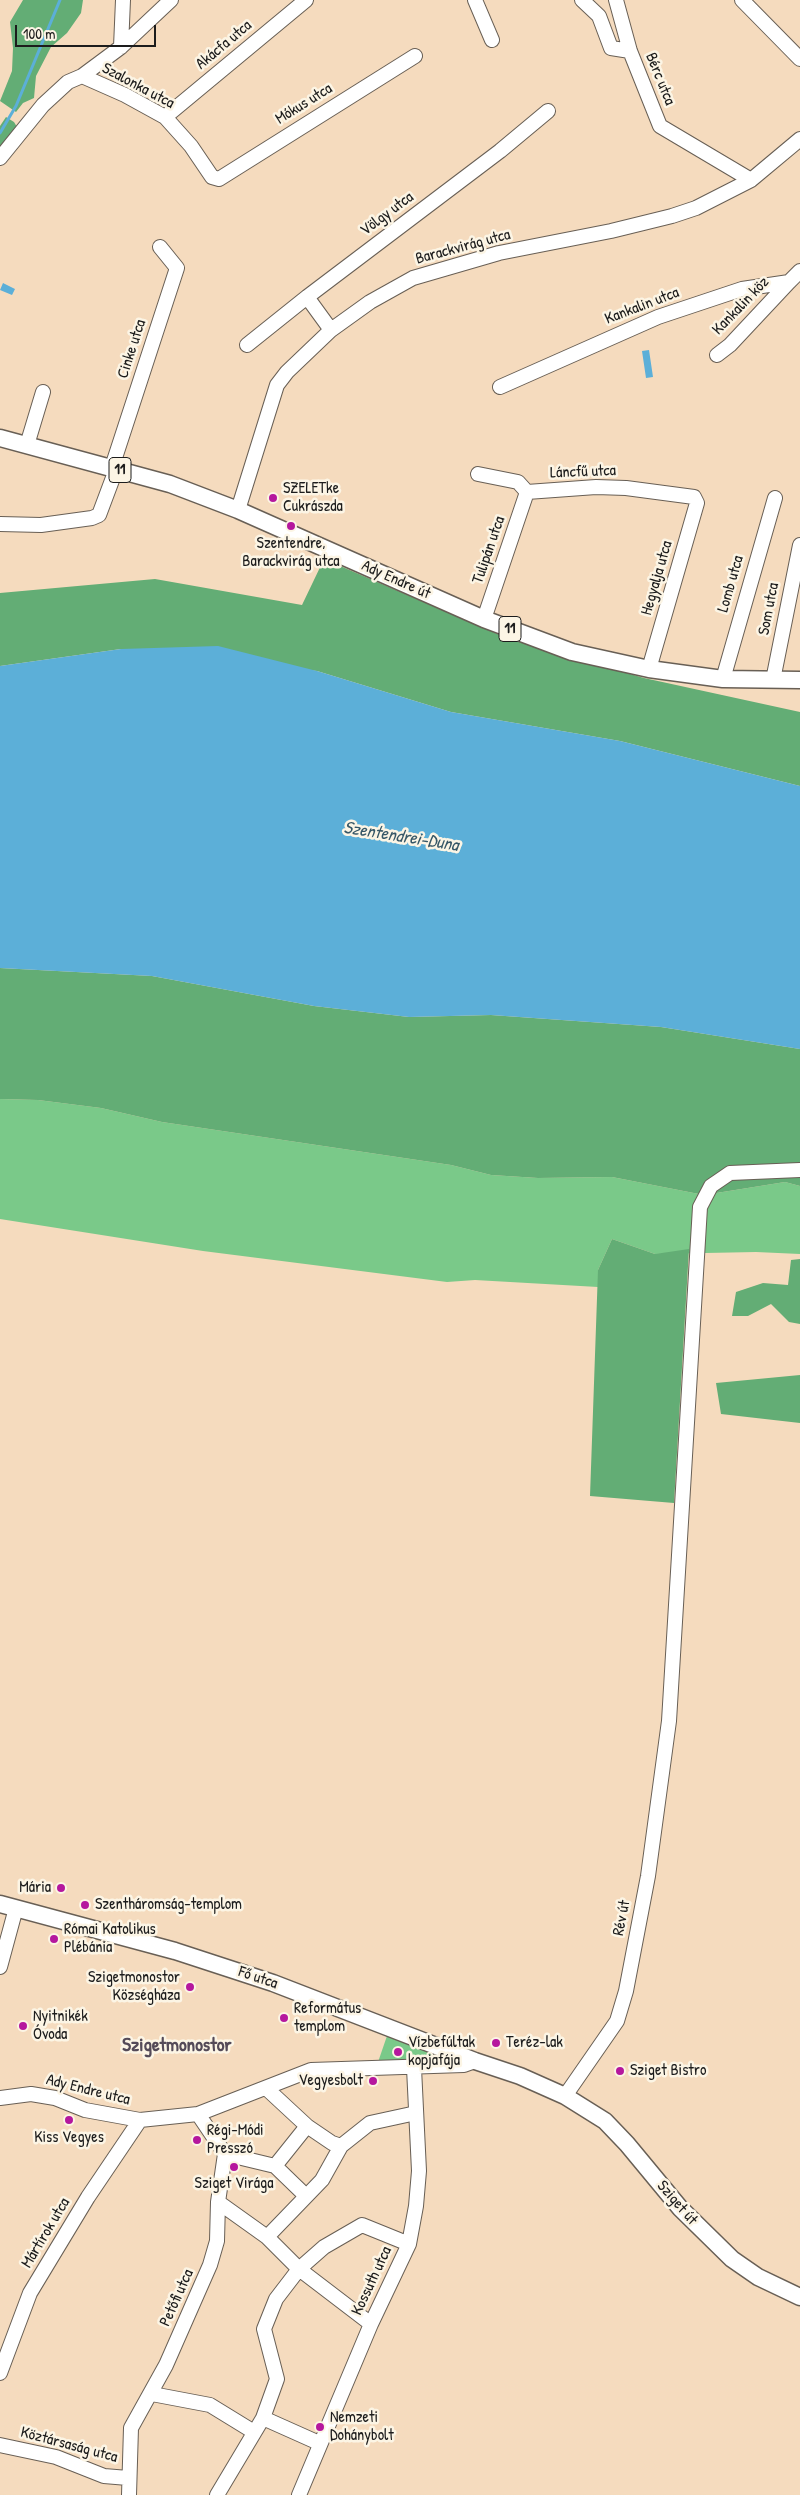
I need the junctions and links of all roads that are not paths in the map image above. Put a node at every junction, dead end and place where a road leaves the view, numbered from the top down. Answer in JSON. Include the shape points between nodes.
{"nodes":[{"id":1,"x":123,"y":0,"type":"edge"},
{"id":2,"x":171,"y":0,"type":"edge"},
{"id":3,"x":306,"y":0,"type":"edge"},
{"id":4,"x":474,"y":0,"type":"edge"},
{"id":5,"x":582,"y":0,"type":"edge"},
{"id":6,"x":616,"y":0,"type":"edge"},
{"id":7,"x":742,"y":0,"type":"edge"},
{"id":8,"x":492,"y":40,"type":"dead end"},
{"id":9,"x":121,"y":48,"type":"junction"},
{"id":10,"x":630,"y":51,"type":"junction"},
{"id":11,"x":415,"y":56,"type":"dead end"},
{"id":12,"x":800,"y":59,"type":"edge"},
{"id":13,"x":82,"y":76,"type":"junction"},
{"id":14,"x":548,"y":111,"type":"dead end"},
{"id":15,"x":165,"y":117,"type":"junction"},
{"id":16,"x":800,"y":139,"type":"edge"},
{"id":17,"x":0,"y":158,"type":"edge"},
{"id":18,"x":212,"y":177,"type":"joint"},
{"id":19,"x":751,"y":180,"type":"junction"},
{"id":20,"x":160,"y":247,"type":"dead end"},
{"id":21,"x":800,"y":271,"type":"edge"},
{"id":22,"x":790,"y":282,"type":"junction"},
{"id":23,"x":307,"y":296,"type":"junction"},
{"id":24,"x":331,"y":330,"type":"junction"},
{"id":25,"x":247,"y":345,"type":"dead end"},
{"id":26,"x":716,"y":354,"type":"dead end"},
{"id":27,"x":500,"y":387,"type":"dead end"},
{"id":28,"x":42,"y":392,"type":"dead end"},
{"id":29,"x":0,"y":438,"type":"edge"},
{"id":30,"x":27,"y":445,"type":"junction"},
{"id":31,"x":112,"y":467,"type":"junction"},
{"id":32,"x":478,"y":474,"type":"dead end"},
{"id":33,"x":527,"y":492,"type":"junction"},
{"id":34,"x":694,"y":497,"type":"joint"},
{"id":35,"x":774,"y":498,"type":"dead end"},
{"id":36,"x":238,"y":510,"type":"junction"},
{"id":37,"x":0,"y":524,"type":"edge"},
{"id":38,"x":800,"y":545,"type":"edge"},
{"id":39,"x":484,"y":619,"type":"junction"},
{"id":40,"x":649,"y":669,"type":"junction"},
{"id":41,"x":723,"y":679,"type":"junction"},
{"id":42,"x":773,"y":680,"type":"junction"},
{"id":43,"x":800,"y":680,"type":"edge"},
{"id":44,"x":800,"y":1170,"type":"edge"},
{"id":45,"x":8,"y":1906,"type":"edge"},
{"id":46,"x":0,"y":1968,"type":"edge"},
{"id":47,"x":475,"y":2061,"type":"junction"},
{"id":48,"x":414,"y":2068,"type":"junction"},
{"id":49,"x":266,"y":2088,"type":"junction"},
{"id":50,"x":565,"y":2096,"type":"junction"},
{"id":51,"x":0,"y":2098,"type":"edge"},
{"id":52,"x":416,"y":2112,"type":"junction"},
{"id":53,"x":198,"y":2114,"type":"junction"},
{"id":54,"x":140,"y":2120,"type":"junction"},
{"id":55,"x":307,"y":2126,"type":"junction"},
{"id":56,"x":341,"y":2146,"type":"junction"},
{"id":57,"x":225,"y":2154,"type":"junction"},
{"id":58,"x":275,"y":2166,"type":"junction"},
{"id":59,"x":306,"y":2196,"type":"junction"},
{"id":60,"x":218,"y":2202,"type":"junction"},
{"id":61,"x":266,"y":2237,"type":"junction"},
{"id":62,"x":409,"y":2244,"type":"junction"},
{"id":63,"x":299,"y":2269,"type":"junction"},
{"id":64,"x":800,"y":2297,"type":"edge"},
{"id":65,"x":371,"y":2324,"type":"junction"},
{"id":66,"x":0,"y":2373,"type":"edge"},
{"id":67,"x":152,"y":2394,"type":"junction"},
{"id":68,"x":263,"y":2418,"type":"junction"},
{"id":69,"x":254,"y":2432,"type":"junction"},
{"id":70,"x":320,"y":2442,"type":"junction"},
{"id":71,"x":0,"y":2445,"type":"edge"},
{"id":72,"x":128,"y":2478,"type":"junction"},
{"id":73,"x":130,"y":2495,"type":"edge"},
{"id":74,"x":217,"y":2495,"type":"edge"},
{"id":75,"x":299,"y":2495,"type":"edge"}],
"edges":[{"from":1,"to":9,"type":"street"},
{"from":2,"to":9,"type":"street"},
{"from":3,"to":15,"type":"street","name":"Akácfa utca"},
{"from":4,"to":8,"type":"street"},
{"from":5,"to":10,"type":"street","via":[[599,16],[611,48]]},
{"from":6,"to":10,"type":"street","name":"Bérc utca"},
{"from":7,"to":12,"type":"street"},
{"from":9,"to":13,"type":"street"},
{"from":10,"to":19,"type":"street","name":"Bérc utca","via":[[660,126]]},
{"from":11,"to":18,"type":"street","name":"Mókus utca","via":[[219,178]]},
{"from":13,"to":15,"type":"street","name":"Szalonka utca"},
{"from":13,"to":17,"type":"street","via":[[68,82],[43,105]]},
{"from":14,"to":23,"type":"street","name":"Völgy utca","via":[[500,152]]},
{"from":15,"to":18,"type":"street","name":"Szalonka utca","via":[[191,146]]},
{"from":16,"to":19,"type":"street","name":"Barackvirág utca"},
{"from":19,"to":24,"type":"street","name":"Barackvirág utca","via":[[696,208],[672,216],[499,254],[413,278],[370,302]]},
{"from":20,"to":31,"type":"street","name":"Cinke utca","via":[[177,268]]},
{"from":21,"to":22,"type":"street"},
{"from":22,"to":26,"type":"street","name":"Kankalin köz","via":[[730,345]]},
{"from":22,"to":27,"type":"street","name":"Kankalin utca","via":[[742,289],[658,317]]},
{"from":23,"to":24,"type":"street"},
{"from":23,"to":25,"type":"street","name":"Völgy utca"},
{"from":24,"to":36,"type":"street","name":"Barackvirág utca","via":[[287,372],[278,385]]},
{"from":28,"to":30,"type":"street"},
{"from":29,"to":30,"type":"main road","name":"Ady Endre út","number":"11"},
{"from":30,"to":31,"type":"main road","name":"Ady Endre út","number":"11"},
{"from":31,"to":36,"type":"main road","name":"Ady Endre út","number":"11","via":[[170,484]]},
{"from":31,"to":37,"type":"street","via":[[114,475],[100,515],[41,525]]},
{"from":32,"to":33,"type":"street","via":[[518,482]]},
{"from":33,"to":34,"type":"street","name":"Láncfű utca","via":[[596,487]]},
{"from":33,"to":39,"type":"street","name":"Tulipán utca"},
{"from":34,"to":40,"type":"street","name":"Hegyalja utca","via":[[697,503]]},
{"from":35,"to":41,"type":"street","name":"Lomb utca"},
{"from":36,"to":39,"type":"main road","name":"Ady Endre út","number":"11"},
{"from":38,"to":42,"type":"street","name":"Som utca"},
{"from":39,"to":40,"type":"main road","name":"Ady Endre út","number":"11","via":[[572,652]]},
{"from":40,"to":41,"type":"main road","name":"Ady Endre út","number":"11"},
{"from":41,"to":42,"type":"main road","name":"Ady Endre út","number":"11"},
{"from":42,"to":43,"type":"main road","name":"Ady Endre út","number":"11"},
{"from":44,"to":50,"type":"street","name":"Rév út","via":[[730,1173],[710,1186],[700,1207],[668,1730],[648,1876],[626,1991],[617,2021]]},
{"from":45,"to":46,"type":"street"},
{"from":45,"to":47,"type":"main road","name":"Fő utca","via":[[175,1951],[273,1983]]},
{"from":47,"to":48,"type":"street","name":"Ady Endre utca","via":[[464,2065]]},
{"from":47,"to":50,"type":"main road","name":"Fő utca"},
{"from":48,"to":49,"type":"street","name":"Ady Endre utca","via":[[311,2070]]},
{"from":48,"to":52,"type":"street","name":"Kossuth utca"},
{"from":49,"to":53,"type":"street","name":"Ady Endre utca"},
{"from":49,"to":55,"type":"street"},
{"from":50,"to":64,"type":"main road","name":"Sziget út","via":[[605,2121],[680,2208],[732,2259],[758,2277]]},
{"from":51,"to":54,"type":"street","name":"Ady Endre utca","via":[[31,2094],[55,2098],[85,2110]]},
{"from":52,"to":56,"type":"street","via":[[370,2123]]},
{"from":52,"to":62,"type":"street","name":"Kossuth utca","via":[[419,2171]]},
{"from":53,"to":54,"type":"street","name":"Ady Endre utca"},
{"from":53,"to":57,"type":"street"},
{"from":54,"to":66,"type":"street","name":"Mártírok utca","via":[[88,2197],[30,2293]]},
{"from":55,"to":56,"type":"street"},
{"from":55,"to":58,"type":"street"},
{"from":56,"to":59,"type":"street","via":[[322,2180]]},
{"from":57,"to":58,"type":"street"},
{"from":57,"to":60,"type":"street","name":"Petőfi utca"},
{"from":58,"to":59,"type":"street"},
{"from":59,"to":61,"type":"street"},
{"from":60,"to":61,"type":"street"},
{"from":60,"to":67,"type":"street","name":"Petőfi utca","via":[[217,2241],[210,2266]]},
{"from":61,"to":63,"type":"street"},
{"from":62,"to":63,"type":"street","via":[[362,2225],[324,2247]]},
{"from":62,"to":65,"type":"street","name":"Kossuth utca"},
{"from":63,"to":65,"type":"street"},
{"from":63,"to":68,"type":"street","via":[[276,2299],[264,2329],[277,2379]]},
{"from":65,"to":70,"type":"street","name":"Kossuth utca"},
{"from":67,"to":69,"type":"street","via":[[210,2405]]},
{"from":67,"to":72,"type":"street","name":"Petőfi utca","via":[[131,2428]]},
{"from":68,"to":69,"type":"street"},
{"from":68,"to":70,"type":"street"},
{"from":69,"to":74,"type":"street"},
{"from":70,"to":75,"type":"street","name":"Kossuth utca"},
{"from":71,"to":72,"type":"street","name":"Köztársaság utca","via":[[56,2456],[104,2476]]},
{"from":72,"to":73,"type":"street","name":"Petőfi utca"}]}
